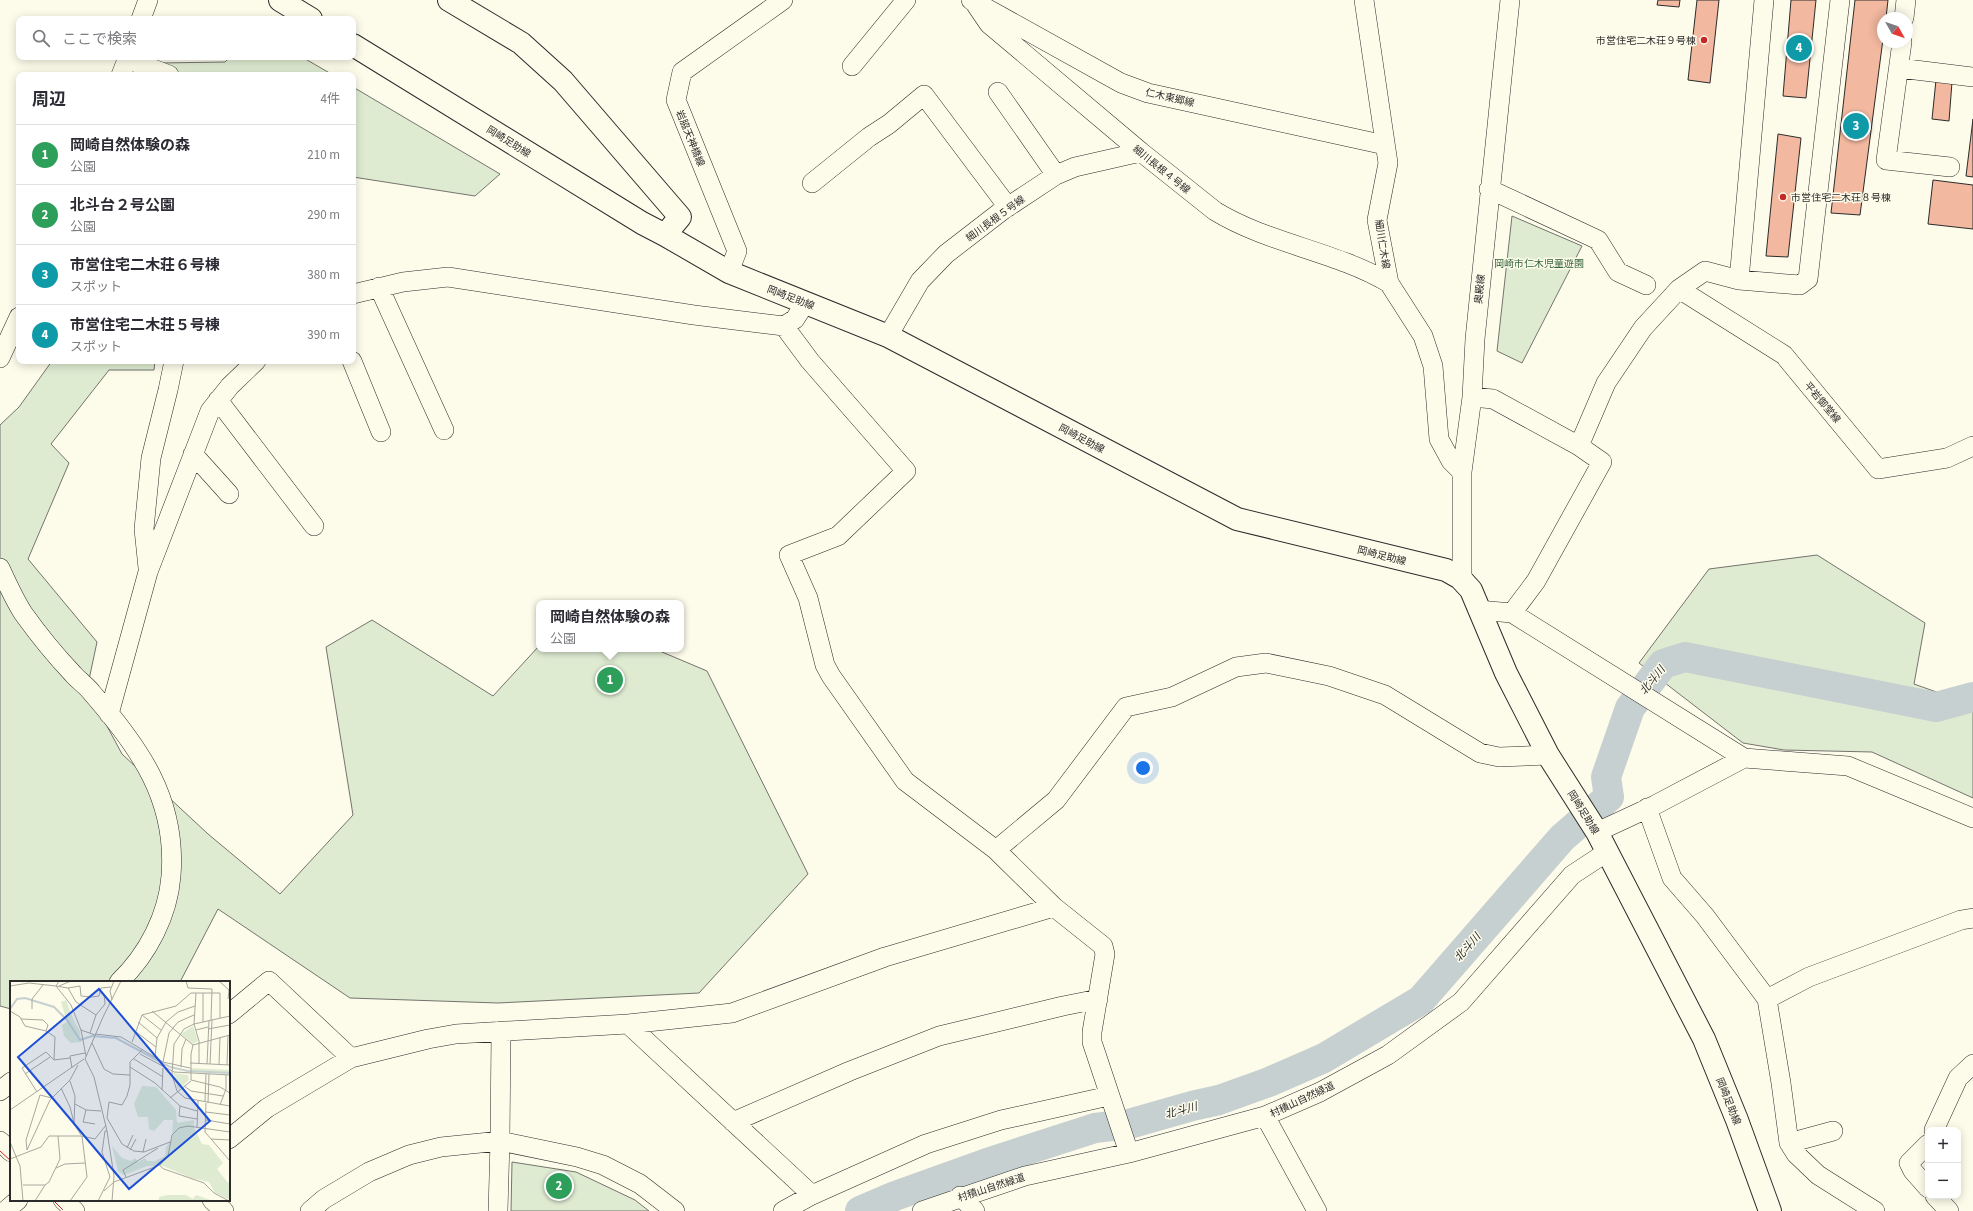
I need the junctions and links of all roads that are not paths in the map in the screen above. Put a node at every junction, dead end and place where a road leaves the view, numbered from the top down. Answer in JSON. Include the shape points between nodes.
{"nodes":[{"id":1,"x":148,"y":0,"type":"edge"},
{"id":2,"x":280,"y":0,"type":"edge"},
{"id":3,"x":449,"y":0,"type":"edge"},
{"id":4,"x":783,"y":0,"type":"edge"},
{"id":5,"x":906,"y":0,"type":"edge"},
{"id":6,"x":1364,"y":0,"type":"edge"},
{"id":7,"x":1510,"y":0,"type":"edge"},
{"id":8,"x":1764,"y":0,"type":"edge"},
{"id":9,"x":1840,"y":0,"type":"edge"},
{"id":10,"x":1906,"y":0,"type":"edge"},
{"id":11,"x":972,"y":1,"type":"edge"},
{"id":12,"x":1905,"y":12,"type":"edge"},
{"id":13,"x":142,"y":16,"type":"edge"},
{"id":14,"x":306,"y":16,"type":"edge"},
{"id":15,"x":356,"y":47,"type":"edge"},
{"id":16,"x":1901,"y":48,"type":"edge"},
{"id":17,"x":125,"y":64,"type":"edge"},
{"id":18,"x":852,"y":66,"type":"dead end"},
{"id":19,"x":1899,"y":68,"type":"junction"},
{"id":20,"x":157,"y":72,"type":"edge"},
{"id":21,"x":1973,"y":77,"type":"edge"},
{"id":22,"x":998,"y":92,"type":"dead end"},
{"id":23,"x":1385,"y":145,"type":"junction"},
{"id":24,"x":1140,"y":152,"type":"junction"},
{"id":25,"x":1950,"y":167,"type":"dead end"},
{"id":26,"x":1056,"y":175,"type":"junction"},
{"id":27,"x":812,"y":183,"type":"dead end"},
{"id":28,"x":1489,"y":189,"type":"junction"},
{"id":29,"x":1008,"y":207,"type":"junction"},
{"id":30,"x":665,"y":236,"type":"junction"},
{"id":31,"x":729,"y":272,"type":"junction"},
{"id":32,"x":1739,"y":280,"type":"junction"},
{"id":33,"x":1390,"y":283,"type":"junction"},
{"id":34,"x":1646,"y":285,"type":"dead end"},
{"id":35,"x":379,"y":287,"type":"junction"},
{"id":36,"x":1679,"y":289,"type":"junction"},
{"id":37,"x":356,"y":293,"type":"edge"},
{"id":38,"x":805,"y":303,"type":"junction"},
{"id":39,"x":16,"y":323,"type":"edge"},
{"id":40,"x":784,"y":326,"type":"junction"},
{"id":41,"x":888,"y":336,"type":"junction"},
{"id":42,"x":0,"y":358,"type":"edge"},
{"id":43,"x":173,"y":364,"type":"edge"},
{"id":44,"x":253,"y":364,"type":"edge"},
{"id":45,"x":353,"y":364,"type":"edge"},
{"id":46,"x":1472,"y":397,"type":"junction"},
{"id":47,"x":218,"y":400,"type":"junction"},
{"id":48,"x":444,"y":430,"type":"dead end"},
{"id":49,"x":381,"y":432,"type":"dead end"},
{"id":50,"x":1579,"y":446,"type":"junction"},
{"id":51,"x":1973,"y":446,"type":"edge"},
{"id":52,"x":193,"y":454,"type":"junction"},
{"id":53,"x":1462,"y":472,"type":"junction"},
{"id":54,"x":229,"y":494,"type":"dead end"},
{"id":55,"x":314,"y":526,"type":"dead end"},
{"id":56,"x":0,"y":568,"type":"edge"},
{"id":57,"x":148,"y":572,"type":"junction"},
{"id":58,"x":1462,"y":579,"type":"junction"},
{"id":59,"x":1478,"y":610,"type":"junction"},
{"id":60,"x":1512,"y":613,"type":"junction"},
{"id":61,"x":109,"y":714,"type":"junction"},
{"id":62,"x":1548,"y":754,"type":"junction"},
{"id":63,"x":1744,"y":758,"type":"junction"},
{"id":64,"x":1647,"y":808,"type":"junction"},
{"id":65,"x":1973,"y":818,"type":"edge"},
{"id":66,"x":1590,"y":822,"type":"junction"},
{"id":67,"x":996,"y":850,"type":"junction"},
{"id":68,"x":1607,"y":852,"type":"junction"},
{"id":69,"x":1054,"y":907,"type":"junction"},
{"id":70,"x":1973,"y":918,"type":"edge"},
{"id":71,"x":120,"y":981,"type":"edge"},
{"id":72,"x":1098,"y":999,"type":"junction"},
{"id":73,"x":1767,"y":999,"type":"junction"},
{"id":74,"x":230,"y":1013,"type":"edge"},
{"id":75,"x":628,"y":1024,"type":"junction"},
{"id":76,"x":501,"y":1032,"type":"junction"},
{"id":77,"x":351,"y":1058,"type":"junction"},
{"id":78,"x":1973,"y":1064,"type":"edge"},
{"id":79,"x":10,"y":1083,"type":"edge"},
{"id":80,"x":0,"y":1091,"type":"edge"},
{"id":81,"x":1111,"y":1102,"type":"junction"},
{"id":82,"x":1265,"y":1116,"type":"junction"},
{"id":83,"x":733,"y":1122,"type":"junction"},
{"id":84,"x":1935,"y":1127,"type":"edge"},
{"id":85,"x":1833,"y":1131,"type":"dead end"},
{"id":86,"x":230,"y":1138,"type":"edge"},
{"id":87,"x":0,"y":1141,"type":"edge"},
{"id":88,"x":500,"y":1141,"type":"junction"},
{"id":89,"x":1788,"y":1143,"type":"junction"},
{"id":90,"x":1925,"y":1147,"type":"edge"},
{"id":91,"x":1127,"y":1148,"type":"junction"},
{"id":92,"x":10,"y":1151,"type":"edge"},
{"id":93,"x":1925,"y":1185,"type":"edge"},
{"id":94,"x":812,"y":1195,"type":"junction"},
{"id":95,"x":960,"y":1196,"type":"junction"},
{"id":96,"x":1938,"y":1199,"type":"edge"},
{"id":97,"x":17,"y":1201,"type":"edge"},
{"id":98,"x":64,"y":1201,"type":"edge"},
{"id":99,"x":213,"y":1201,"type":"edge"},
{"id":100,"x":5,"y":1211,"type":"edge"},
{"id":101,"x":75,"y":1211,"type":"edge"},
{"id":102,"x":224,"y":1211,"type":"edge"},
{"id":103,"x":310,"y":1211,"type":"edge"},
{"id":104,"x":498,"y":1211,"type":"edge"},
{"id":105,"x":675,"y":1211,"type":"edge"},
{"id":106,"x":783,"y":1211,"type":"edge"},
{"id":107,"x":922,"y":1211,"type":"edge"},
{"id":108,"x":975,"y":1211,"type":"edge"},
{"id":109,"x":1318,"y":1211,"type":"edge"},
{"id":110,"x":1770,"y":1211,"type":"edge"},
{"id":111,"x":1875,"y":1211,"type":"edge"},
{"id":112,"x":1949,"y":1211,"type":"edge"}],
"edges":[{"from":1,"to":13,"type":"street"},
{"from":2,"to":14,"type":"main road"},
{"from":3,"to":30,"type":"main road","via":[[521,43],[563,81],[680,217]]},
{"from":4,"to":31,"type":"street","name":"岩脇天神橋線","via":[[682,72],[676,100],[737,251]]},
{"from":5,"to":18,"type":"street"},
{"from":6,"to":23,"type":"street","name":"細川仁木線"},
{"from":7,"to":28,"type":"street","name":"奥殿線"},
{"from":8,"to":32,"type":"street"},
{"from":9,"to":32,"type":"street","via":[[1808,279],[1800,285]]},
{"from":10,"to":12,"type":"street"},
{"from":11,"to":23,"type":"street","name":"仁木東郷線","via":[[1121,83],[1148,93]]},
{"from":11,"to":24,"type":"street","name":"細川長根４号線","via":[[989,24]]},
{"from":15,"to":30,"type":"main road","name":"岡崎足助線"},
{"from":16,"to":19,"type":"street"},
{"from":17,"to":20,"type":"street"},
{"from":19,"to":21,"type":"street"},
{"from":19,"to":25,"type":"street","via":[[1886,160]]},
{"from":22,"to":26,"type":"street"},
{"from":23,"to":33,"type":"street","name":"細川仁木線","via":[[1388,163],[1377,220]]},
{"from":24,"to":26,"type":"street","name":"細川長根５号線","via":[[1075,167]]},
{"from":24,"to":33,"type":"street","name":"細川長根４号線","via":[[1227,219],[1372,273]]},
{"from":26,"to":29,"type":"street","name":"細川長根５号線"},
{"from":27,"to":29,"type":"street","via":[[924,95]]},
{"from":28,"to":34,"type":"street","via":[[1598,240],[1618,272]]},
{"from":28,"to":46,"type":"street","name":"奥殿線","via":[[1474,339]]},
{"from":29,"to":41,"type":"street","name":"細川長根５号線","via":[[946,254],[920,281]]},
{"from":30,"to":31,"type":"main road","name":"岡崎足助線"},
{"from":31,"to":38,"type":"main road","name":"岡崎足助線"},
{"from":32,"to":36,"type":"street","via":[[1705,271]]},
{"from":33,"to":53,"type":"street","name":"細川仁木線","via":[[1423,336],[1433,366],[1439,439],[1451,461]]},
{"from":35,"to":37,"type":"street"},
{"from":35,"to":40,"type":"street","via":[[448,277],[694,315]]},
{"from":35,"to":48,"type":"street"},
{"from":36,"to":50,"type":"street","via":[[1643,328],[1606,383]]},
{"from":36,"to":51,"type":"street","name":"平岩御堂線","via":[[1784,355],[1878,468],[1947,458]]},
{"from":38,"to":40,"type":"street","via":[[795,319]]},
{"from":38,"to":41,"type":"main road","name":"岡崎足助線"},
{"from":39,"to":42,"type":"street"},
{"from":40,"to":67,"type":"street","via":[[810,361],[906,471],[838,536],[789,555],[808,598],[825,665],[905,781]]},
{"from":41,"to":58,"type":"main road","name":"岡崎足助線","via":[[1237,519],[1446,570]]},
{"from":43,"to":57,"type":"street","via":[[151,458],[144,529]]},
{"from":44,"to":47,"type":"street"},
{"from":45,"to":49,"type":"street"},
{"from":46,"to":50,"type":"street","via":[[1492,399]]},
{"from":46,"to":53,"type":"street","name":"奥殿線"},
{"from":47,"to":52,"type":"street","via":[[210,411]]},
{"from":47,"to":55,"type":"street"},
{"from":50,"to":60,"type":"street","via":[[1600,459],[1601,466],[1536,581]]},
{"from":52,"to":54,"type":"street"},
{"from":52,"to":57,"type":"street"},
{"from":53,"to":58,"type":"street","name":"奥殿線"},
{"from":56,"to":61,"type":"street","via":[[23,613],[73,675],[92,692]]},
{"from":57,"to":61,"type":"street"},
{"from":58,"to":59,"type":"main road","name":"岡崎足助線","via":[[1471,590]]},
{"from":59,"to":60,"type":"street"},
{"from":59,"to":62,"type":"main road","name":"岡崎足助線","via":[[1506,673]]},
{"from":60,"to":63,"type":"street"},
{"from":61,"to":71,"type":"street","via":[[152,775],[163,801],[170,828],[172,856],[170,890],[162,916],[146,950]]},
{"from":62,"to":66,"type":"main road","name":"岡崎足助線"},
{"from":62,"to":67,"type":"street","via":[[1499,757],[1480,753],[1385,695],[1329,676],[1266,663],[1236,667],[1172,697],[1126,707],[1056,800]]},
{"from":63,"to":64,"type":"street"},
{"from":63,"to":65,"type":"street","via":[[1848,766]]},
{"from":64,"to":66,"type":"street"},
{"from":64,"to":73,"type":"street","via":[[1672,878],[1706,916]]},
{"from":66,"to":68,"type":"main road","name":"岡崎足助線"},
{"from":67,"to":69,"type":"street"},
{"from":68,"to":82,"type":"street","name":"村積山自然緑道","via":[[1572,875],[1461,1002],[1388,1055],[1320,1092]]},
{"from":68,"to":110,"type":"main road","name":"岡崎足助線","via":[[1704,1039]]},
{"from":69,"to":72,"type":"street","via":[[1103,946],[1105,954]]},
{"from":69,"to":75,"type":"street","via":[[885,957],[732,1013]]},
{"from":70,"to":73,"type":"street","via":[[1961,920],[1809,977]]},
{"from":72,"to":81,"type":"street","via":[[1092,1042]]},
{"from":72,"to":83,"type":"street","via":[[939,1036]]},
{"from":73,"to":89,"type":"street"},
{"from":74,"to":77,"type":"street","via":[[269,981]]},
{"from":75,"to":76,"type":"street"},
{"from":75,"to":83,"type":"street"},
{"from":76,"to":77,"type":"street","via":[[428,1038]]},
{"from":76,"to":88,"type":"street"},
{"from":77,"to":86,"type":"street","via":[[267,1108]]},
{"from":78,"to":84,"type":"street","via":[[1958,1078]]},
{"from":79,"to":80,"type":"street"},
{"from":81,"to":91,"type":"street"},
{"from":81,"to":94,"type":"street","via":[[1001,1120],[926,1144]]},
{"from":82,"to":91,"type":"street","name":"村積山自然緑道"},
{"from":82,"to":109,"type":"street"},
{"from":83,"to":94,"type":"street"},
{"from":85,"to":89,"type":"street"},
{"from":87,"to":92,"type":"street"},
{"from":88,"to":103,"type":"street","via":[[441,1147],[409,1155],[369,1172],[324,1199]]},
{"from":88,"to":104,"type":"street"},
{"from":88,"to":105,"type":"street","via":[[603,1165],[640,1184]]},
{"from":89,"to":111,"type":"street","via":[[1818,1175]]},
{"from":90,"to":93,"type":"street","via":[[1909,1163],[1913,1172]]},
{"from":91,"to":95,"type":"street","name":"村積山自然緑道"},
{"from":94,"to":106,"type":"street"},
{"from":95,"to":107,"type":"street","name":"村積山自然緑道"},
{"from":95,"to":108,"type":"street"},
{"from":96,"to":112,"type":"street"},
{"from":97,"to":100,"type":"street"},
{"from":98,"to":101,"type":"street"},
{"from":99,"to":102,"type":"street"}]}
